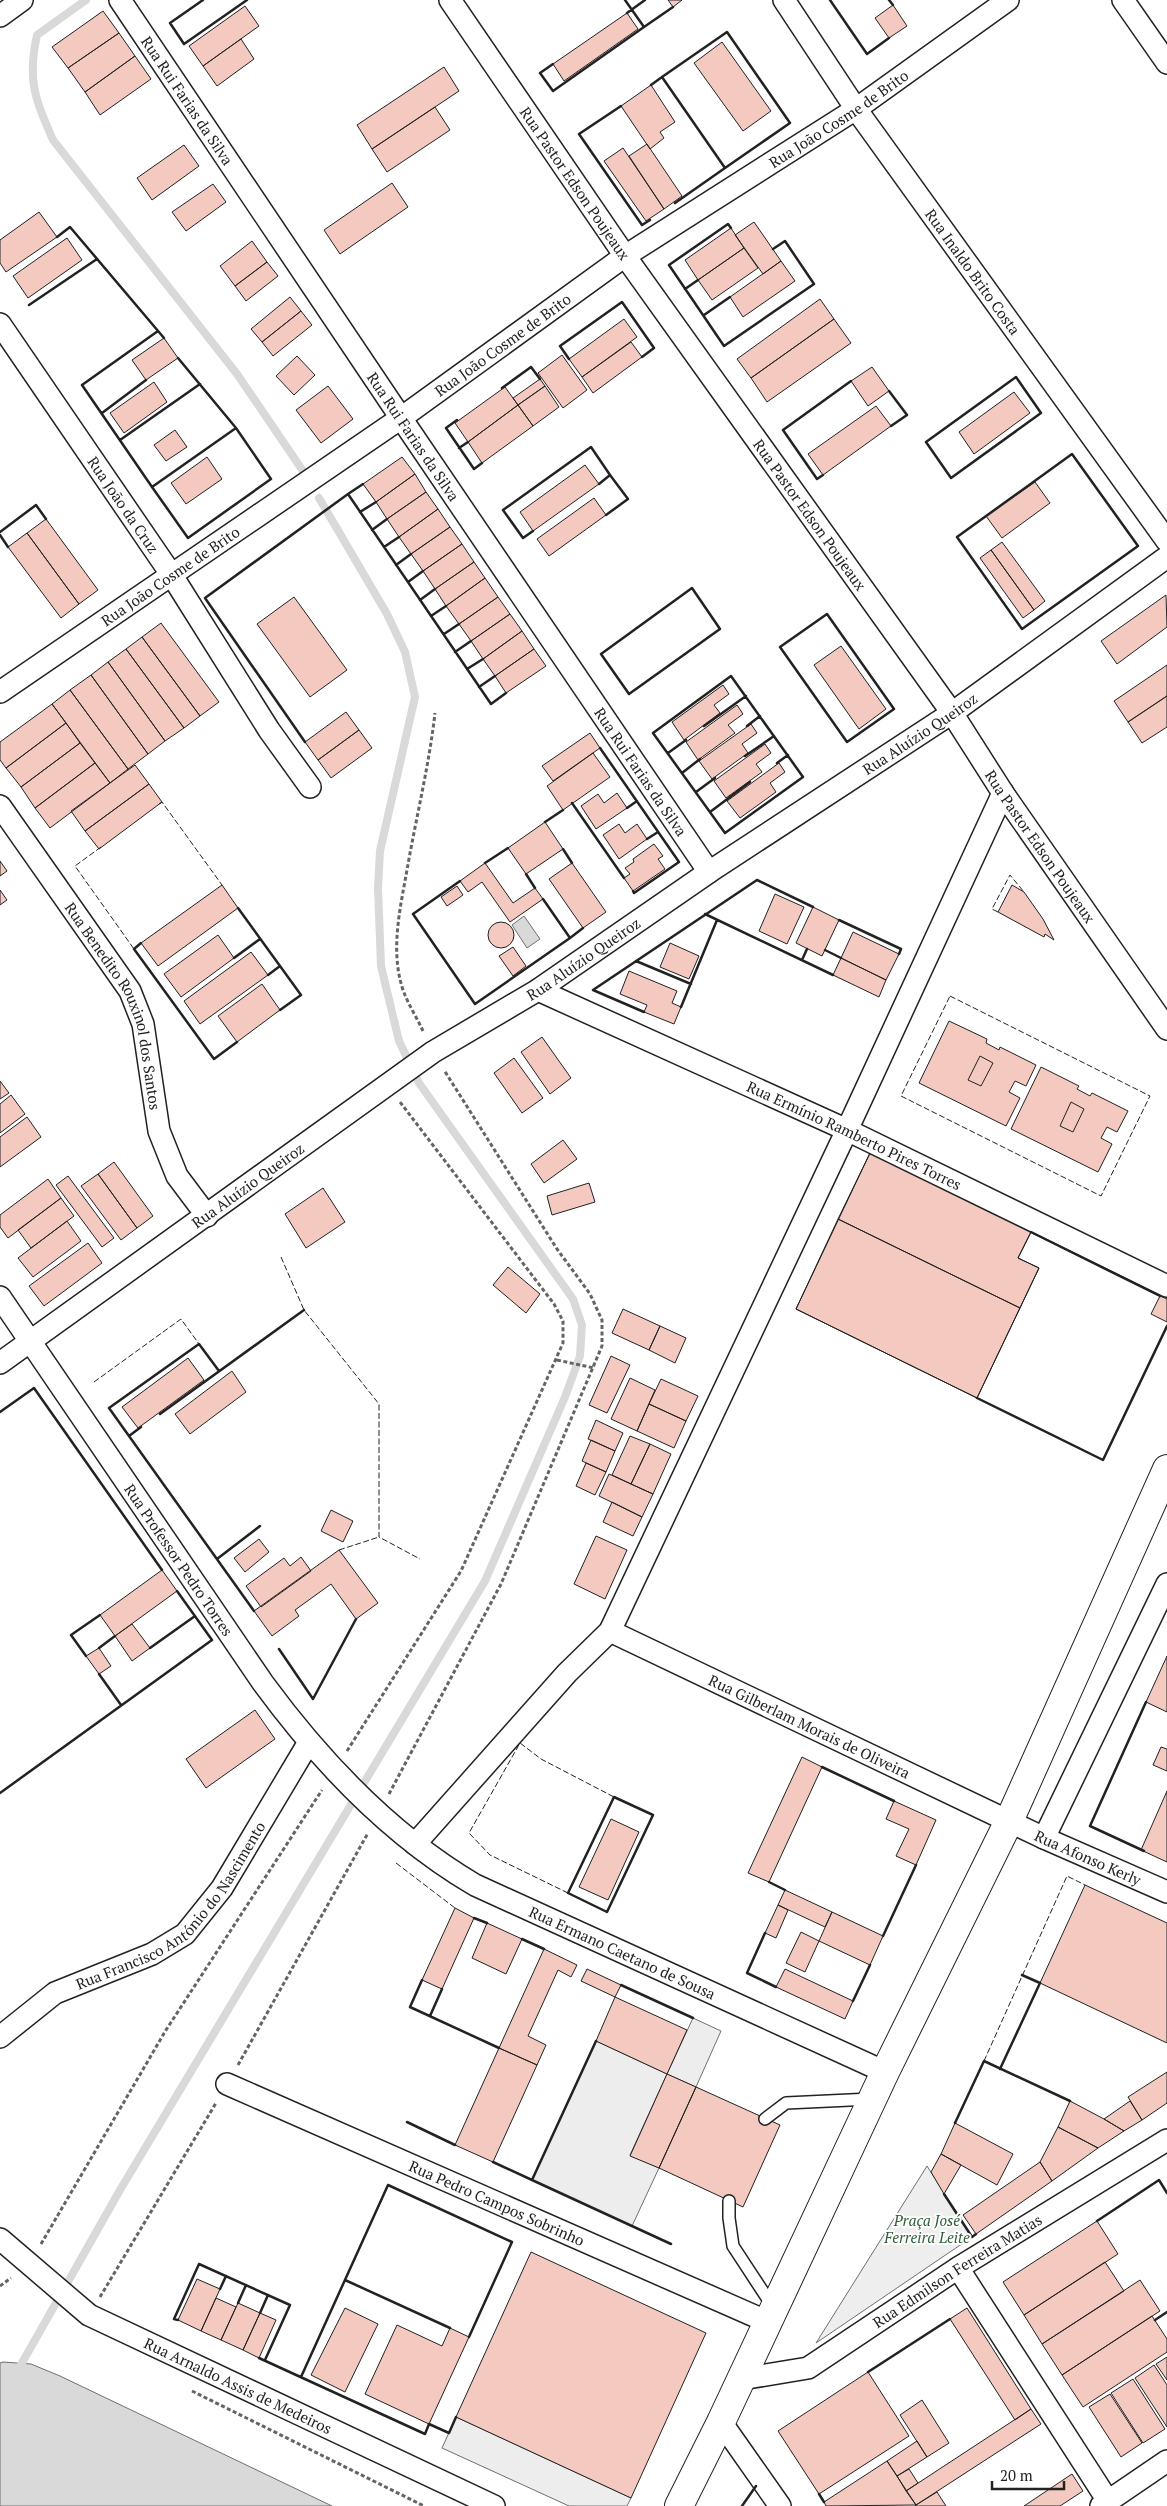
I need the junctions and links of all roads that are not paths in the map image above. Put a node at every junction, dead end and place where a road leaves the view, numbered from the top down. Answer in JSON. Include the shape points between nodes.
{"nodes":[{"id":1,"x":22,"y":0,"type":"edge"},
{"id":2,"x":120,"y":0,"type":"edge"},
{"id":3,"x":450,"y":0,"type":"edge"},
{"id":4,"x":784,"y":0,"type":"edge"},
{"id":5,"x":1008,"y":0,"type":"edge"},
{"id":6,"x":1123,"y":0,"type":"edge"},
{"id":7,"x":0,"y":16,"type":"edge"},
{"id":8,"x":1167,"y":63,"type":"edge"},
{"id":9,"x":856,"y":109,"type":"junction"},
{"id":10,"x":625,"y":256,"type":"junction"},
{"id":11,"x":0,"y":324,"type":"edge"},
{"id":12,"x":400,"y":418,"type":"junction"},
{"id":13,"x":1167,"y":541,"type":"edge"},
{"id":14,"x":1167,"y":557,"type":"edge"},
{"id":15,"x":171,"y":574,"type":"junction"},
{"id":16,"x":0,"y":692,"type":"edge"},
{"id":17,"x":952,"y":713,"type":"junction"},
{"id":18,"x":310,"y":786,"type":"dead end"},
{"id":19,"x":1003,"y":793,"type":"junction"},
{"id":20,"x":0,"y":806,"type":"edge"},
{"id":21,"x":709,"y":872,"type":"junction"},
{"id":22,"x":538,"y":990,"type":"junction"},
{"id":23,"x":1167,"y":1029,"type":"edge"},
{"id":24,"x":847,"y":1130,"type":"junction"},
{"id":25,"x":207,"y":1216,"type":"junction"},
{"id":26,"x":1167,"y":1286,"type":"edge"},
{"id":27,"x":0,"y":1298,"type":"edge"},
{"id":28,"x":31,"y":1343,"type":"junction"},
{"id":29,"x":0,"y":1363,"type":"edge"},
{"id":30,"x":1167,"y":1469,"type":"edge"},
{"id":31,"x":1167,"y":1584,"type":"edge"},
{"id":32,"x":610,"y":1631,"type":"junction"},
{"id":33,"x":309,"y":1742,"type":"junction"},
{"id":34,"x":377,"y":1810,"type":"joint"},
{"id":35,"x":1009,"y":1821,"type":"junction"},
{"id":36,"x":1044,"y":1838,"type":"junction"},
{"id":37,"x":415,"y":1844,"type":"junction"},
{"id":38,"x":1167,"y":1892,"type":"edge"},
{"id":39,"x":0,"y":2037,"type":"edge"},
{"id":40,"x":885,"y":2072,"type":"junction"},
{"id":41,"x":227,"y":2084,"type":"road end"},
{"id":42,"x":873,"y":2099,"type":"junction"},
{"id":43,"x":765,"y":2119,"type":"dead end"},
{"id":44,"x":1167,"y":2140,"type":"edge"},
{"id":45,"x":729,"y":2201,"type":"dead end"},
{"id":46,"x":0,"y":2239,"type":"edge"},
{"id":47,"x":958,"y":2268,"type":"junction"},
{"id":48,"x":771,"y":2315,"type":"junction"},
{"id":49,"x":741,"y":2379,"type":"junction"},
{"id":50,"x":721,"y":2422,"type":"junction"},
{"id":51,"x":1167,"y":2461,"type":"edge"},
{"id":52,"x":1104,"y":2504,"type":"edge"},
{"id":53,"x":494,"y":2506,"type":"edge"},
{"id":54,"x":679,"y":2506,"type":"edge"},
{"id":55,"x":780,"y":2506,"type":"edge"}],
"edges":[{"from":1,"to":7,"type":"street"},
{"from":2,"to":12,"type":"street","name":"Rua Rui Farias da Silva"},
{"from":3,"to":10,"type":"street","name":"Rua Pastor Edson Poujeaux"},
{"from":4,"to":9,"type":"street","name":"Rua Inaldo Brito Costa"},
{"from":5,"to":9,"type":"street","name":"Rua João Cosme de Brito"},
{"from":6,"to":8,"type":"street"},
{"from":9,"to":10,"type":"street","name":"Rua João Cosme de Brito"},
{"from":9,"to":13,"type":"street","name":"Rua Inaldo Brito Costa"},
{"from":10,"to":12,"type":"street","name":"Rua João Cosme de Brito"},
{"from":10,"to":17,"type":"street","name":"Rua Pastor Edson Poujeaux"},
{"from":11,"to":15,"type":"street","name":"Rua João da Cruz"},
{"from":12,"to":15,"type":"street","name":"Rua João Cosme de Brito"},
{"from":12,"to":21,"type":"street","name":"Rua Rui Farias da Silva"},
{"from":14,"to":17,"type":"street","name":"Rua Aluízio Queiroz"},
{"from":15,"to":16,"type":"street","name":"Rua João Cosme de Brito"},
{"from":15,"to":18,"type":"street","name":"Rua João da Cruz","via":[[269,730]]},
{"from":17,"to":19,"type":"street","name":"Rua Pastor Edson Poujeaux"},
{"from":17,"to":21,"type":"street","name":"Rua Aluízio Queiroz"},
{"from":19,"to":23,"type":"street","name":"Rua Pastor Edson Poujeaux"},
{"from":19,"to":24,"type":"street"},
{"from":20,"to":25,"type":"street","name":"Rua Benedito Rouxinol dos Santos","via":[[130,991],[142,1024],[159,1131],[177,1176]]},
{"from":21,"to":22,"type":"street","name":"Rua Aluízio Queiroz"},
{"from":22,"to":24,"type":"street","name":"Rua Ermínio Ramberto Pires Torres"},
{"from":22,"to":25,"type":"street","name":"Rua Aluízio Queiroz","via":[[433,1052]]},
{"from":24,"to":26,"type":"street","name":"Rua Ermínio Ramberto Pires Torres"},
{"from":24,"to":32,"type":"street"},
{"from":25,"to":28,"type":"street","name":"Rua Aluízio Queiroz"},
{"from":27,"to":28,"type":"street","name":"Rua Professor Pedro Torres"},
{"from":28,"to":29,"type":"street","name":"Rua Aluízio Queiroz"},
{"from":28,"to":33,"type":"street","name":"Rua Professor Pedro Torres","via":[[263,1683]]},
{"from":30,"to":35,"type":"main road"},
{"from":31,"to":36,"type":"street"},
{"from":32,"to":35,"type":"street","name":"Rua Gilberlam Morais de Oliveira"},
{"from":32,"to":37,"type":"street","via":[[567,1672]]},
{"from":33,"to":34,"type":"street","name":"Rua Professor Pedro Torres"},
{"from":33,"to":39,"type":"street","name":"Rua Francisco António do Nascimento","via":[[222,1888],[185,1934],[152,1954],[56,1993]]},
{"from":34,"to":37,"type":"street","name":"Rua Ermano Caetano de Sousa"},
{"from":35,"to":36,"type":"street","name":"Rua Afonso Kerly"},
{"from":35,"to":40,"type":"main road"},
{"from":36,"to":38,"type":"street","name":"Rua Afonso Kerly"},
{"from":37,"to":40,"type":"street","name":"Rua Ermano Caetano de Sousa","via":[[444,1867],[476,1885]]},
{"from":40,"to":42,"type":"main road"},
{"from":41,"to":48,"type":"street","name":"Rua Pedro Campos Sobrinho"},
{"from":42,"to":43,"type":"lane","via":[[786,2102]]},
{"from":42,"to":48,"type":"main road"},
{"from":44,"to":47,"type":"street","name":"Rua Edmilson Ferreira Matias"},
{"from":45,"to":48,"type":"lane","via":[[733,2246]]},
{"from":46,"to":53,"type":"street","name":"Rua Arnaldo Assis de Medeiros","via":[[84,2312]]},
{"from":47,"to":49,"type":"street","name":"Rua Edmilson Ferreira Matias","via":[[808,2368]]},
{"from":47,"to":52,"type":"street"},
{"from":48,"to":49,"type":"main road"},
{"from":49,"to":50,"type":"main road"},
{"from":50,"to":54,"type":"main road"},
{"from":50,"to":55,"type":"street"},
{"from":51,"to":52,"type":"street"}]}
